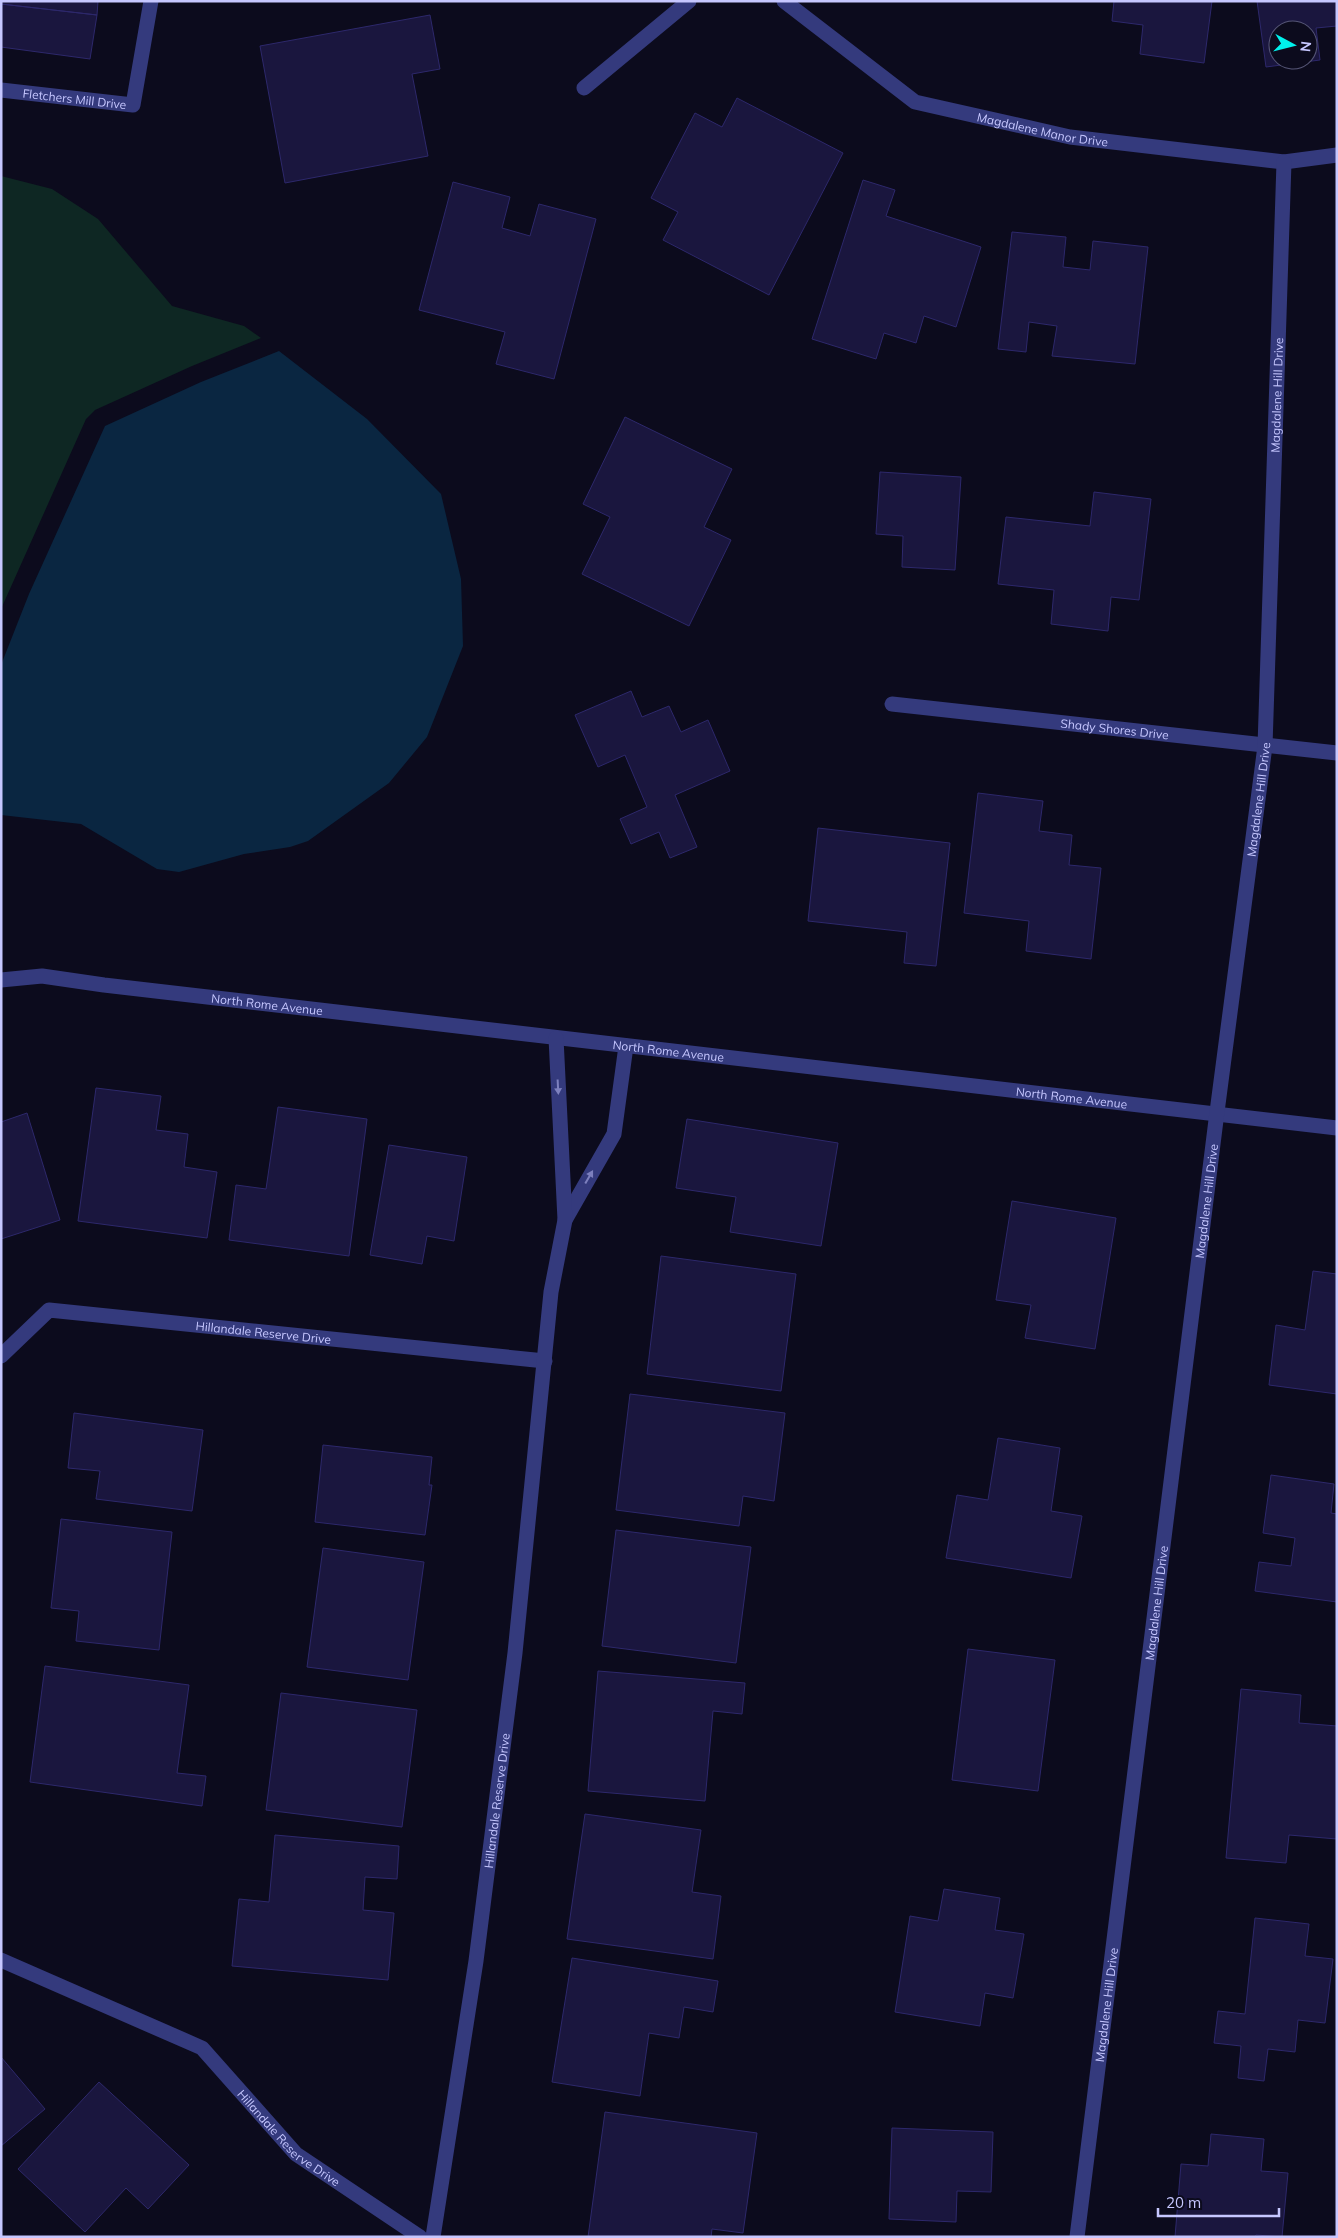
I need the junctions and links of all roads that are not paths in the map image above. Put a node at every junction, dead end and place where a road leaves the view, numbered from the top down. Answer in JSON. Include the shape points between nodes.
{"nodes":[{"id":1,"x":151,"y":1,"type":"edge"},
{"id":2,"x":689,"y":1,"type":"edge"},
{"id":3,"x":784,"y":1,"type":"edge"},
{"id":4,"x":584,"y":88,"type":"dead end"},
{"id":5,"x":1,"y":90,"type":"edge"},
{"id":6,"x":1337,"y":155,"type":"edge"},
{"id":7,"x":1284,"y":162,"type":"junction"},
{"id":8,"x":892,"y":704,"type":"dead end"},
{"id":9,"x":1265,"y":746,"type":"junction"},
{"id":10,"x":1337,"y":753,"type":"edge"},
{"id":11,"x":1,"y":980,"type":"edge"},
{"id":12,"x":556,"y":1038,"type":"junction"},
{"id":13,"x":626,"y":1046,"type":"junction"},
{"id":14,"x":1217,"y":1112,"type":"junction"},
{"id":15,"x":1337,"y":1128,"type":"edge"},
{"id":16,"x":565,"y":1220,"type":"junction"},
{"id":17,"x":1,"y":1356,"type":"edge"},
{"id":18,"x":545,"y":1361,"type":"junction"},
{"id":19,"x":1,"y":1960,"type":"edge"},
{"id":20,"x":420,"y":2237,"type":"edge"},
{"id":21,"x":433,"y":2237,"type":"edge"},
{"id":22,"x":1078,"y":2237,"type":"edge"}],
"edges":[{"from":1,"to":5,"type":"street","name":"Fletchers Mill Drive","via":[[133,105]]},
{"from":2,"to":4,"type":"street"},
{"from":3,"to":7,"type":"street","name":"Magdalene Manor Drive","via":[[915,102],[1070,137]]},
{"from":6,"to":7,"type":"street","name":"Magdalene Manor Drive"},
{"from":7,"to":9,"type":"street","name":"Magdalene Hill Drive"},
{"from":8,"to":9,"type":"street","name":"Shady Shores Drive"},
{"from":9,"to":10,"type":"street","name":"Shady Shores Drive"},
{"from":9,"to":14,"type":"street","name":"Magdalene Hill Drive"},
{"from":11,"to":12,"type":"street","name":"North Rome Avenue","via":[[42,976]]},
{"from":12,"to":13,"type":"street","name":"North Rome Avenue"},
{"from":12,"to":16,"type":"street","name":"Hillandale Reserve Drive","one_way":true},
{"from":13,"to":14,"type":"street","name":"North Rome Avenue"},
{"from":16,"to":13,"type":"street","name":"Hillandale Reserve Drive","one_way":true,"via":[[614,1134]]},
{"from":14,"to":15,"type":"street","name":"North Rome Avenue"},
{"from":14,"to":22,"type":"street","name":"Magdalene Hill Drive"},
{"from":16,"to":18,"type":"street","name":"Hillandale Reserve Drive","via":[[551,1292]]},
{"from":17,"to":18,"type":"street","name":"Hillandale Reserve Drive","via":[[49,1310]]},
{"from":18,"to":21,"type":"street","name":"Hillandale Reserve Drive","via":[[515,1653],[478,1942]]},
{"from":19,"to":20,"type":"street","name":"Hillandale Reserve Drive","via":[[202,2048],[296,2154]]}]}
